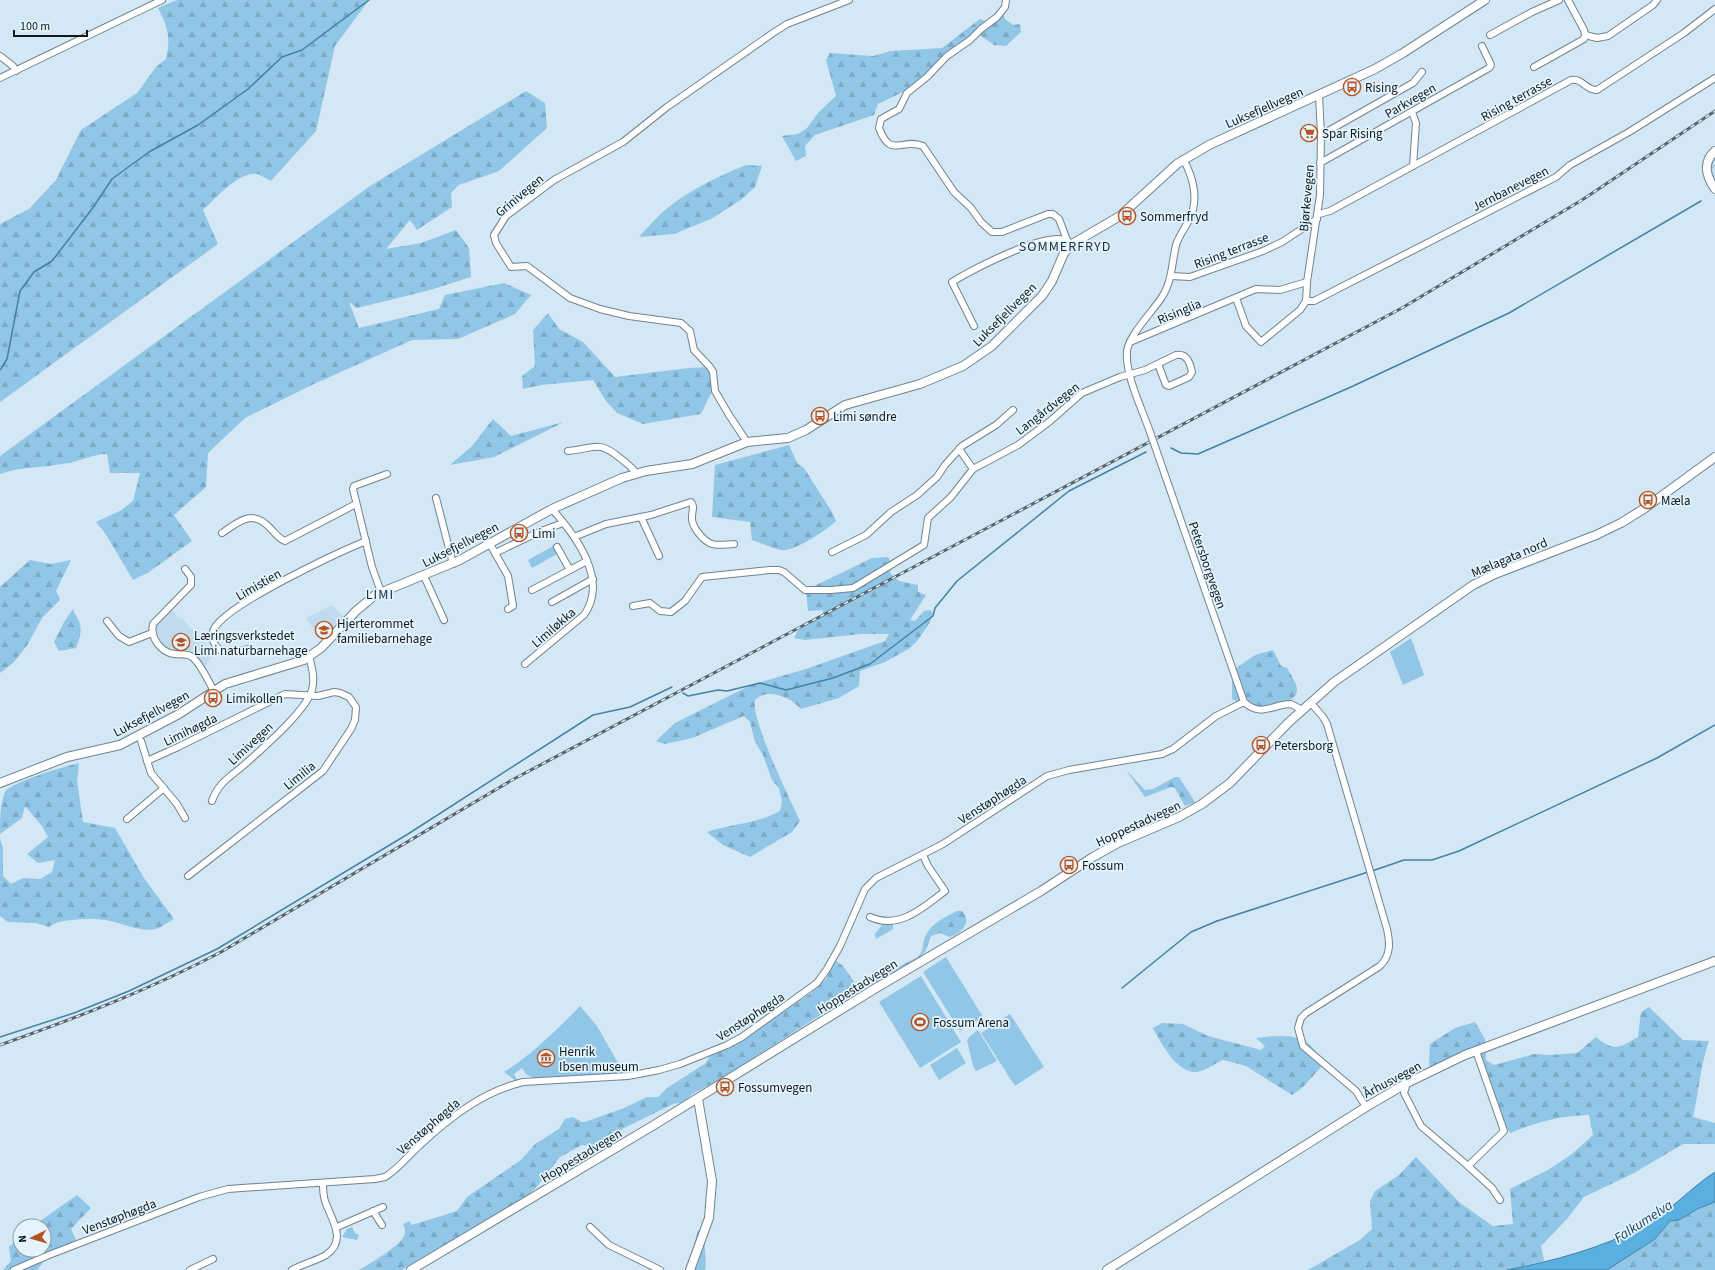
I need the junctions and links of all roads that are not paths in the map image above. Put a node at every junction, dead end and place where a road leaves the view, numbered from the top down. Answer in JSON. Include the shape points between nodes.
{"nodes":[{"id":1,"x":162,"y":0,"type":"edge"},
{"id":2,"x":849,"y":0,"type":"edge"},
{"id":3,"x":1006,"y":0,"type":"edge"},
{"id":4,"x":1485,"y":0,"type":"edge"},
{"id":5,"x":1559,"y":0,"type":"edge"},
{"id":6,"x":1568,"y":0,"type":"edge"},
{"id":7,"x":1657,"y":0,"type":"edge"},
{"id":8,"x":1715,"y":9,"type":"edge"},
{"id":9,"x":1490,"y":35,"type":"dead end"},
{"id":10,"x":1586,"y":35,"type":"junction"},
{"id":11,"x":1482,"y":46,"type":"dead end"},
{"id":12,"x":0,"y":56,"type":"edge"},
{"id":13,"x":1534,"y":67,"type":"dead end"},
{"id":14,"x":16,"y":71,"type":"junction"},
{"id":15,"x":1422,"y":72,"type":"dead end"},
{"id":16,"x":0,"y":78,"type":"edge"},
{"id":17,"x":1715,"y":78,"type":"edge"},
{"id":18,"x":1319,"y":96,"type":"junction"},
{"id":19,"x":1412,"y":112,"type":"junction"},
{"id":20,"x":1321,"y":136,"type":"junction"},
{"id":21,"x":1715,"y":151,"type":"edge"},
{"id":22,"x":1183,"y":160,"type":"junction"},
{"id":23,"x":1320,"y":164,"type":"junction"},
{"id":24,"x":1413,"y":166,"type":"junction"},
{"id":25,"x":1715,"y":189,"type":"edge"},
{"id":26,"x":1318,"y":217,"type":"junction"},
{"id":27,"x":1069,"y":242,"type":"junction"},
{"id":28,"x":1171,"y":276,"type":"junction"},
{"id":29,"x":1306,"y":282,"type":"junction"},
{"id":30,"x":1236,"y":298,"type":"junction"},
{"id":31,"x":1306,"y":301,"type":"junction"},
{"id":32,"x":974,"y":326,"type":"dead end"},
{"id":33,"x":1130,"y":342,"type":"junction"},
{"id":34,"x":1158,"y":364,"type":"junction"},
{"id":35,"x":1130,"y":375,"type":"junction"},
{"id":36,"x":1013,"y":410,"type":"dead end"},
{"id":37,"x":747,"y":442,"type":"junction"},
{"id":38,"x":959,"y":449,"type":"junction"},
{"id":39,"x":568,"y":451,"type":"dead end"},
{"id":40,"x":1715,"y":457,"type":"edge"},
{"id":41,"x":973,"y":469,"type":"junction"},
{"id":42,"x":636,"y":473,"type":"junction"},
{"id":43,"x":387,"y":474,"type":"dead end"},
{"id":44,"x":436,"y":498,"type":"dead end"},
{"id":45,"x":356,"y":504,"type":"junction"},
{"id":46,"x":552,"y":509,"type":"junction"},
{"id":47,"x":641,"y":517,"type":"junction"},
{"id":48,"x":563,"y":523,"type":"junction"},
{"id":49,"x":222,"y":532,"type":"dead end"},
{"id":50,"x":574,"y":536,"type":"junction"},
{"id":51,"x":366,"y":541,"type":"junction"},
{"id":52,"x":734,"y":544,"type":"dead end"},
{"id":53,"x":557,"y":547,"type":"dead end"},
{"id":54,"x":492,"y":550,"type":"junction"},
{"id":55,"x":832,"y":552,"type":"dead end"},
{"id":56,"x":659,"y":556,"type":"dead end"},
{"id":57,"x":587,"y":561,"type":"junction"},
{"id":58,"x":453,"y":564,"type":"junction"},
{"id":59,"x":185,"y":569,"type":"dead end"},
{"id":60,"x":570,"y":570,"type":"junction"},
{"id":61,"x":424,"y":576,"type":"junction"},
{"id":62,"x":593,"y":579,"type":"junction"},
{"id":63,"x":532,"y":582,"type":"dead end"},
{"id":64,"x":381,"y":592,"type":"junction"},
{"id":65,"x":552,"y":602,"type":"dead end"},
{"id":66,"x":633,"y":606,"type":"dead end"},
{"id":67,"x":508,"y":609,"type":"dead end"},
{"id":68,"x":444,"y":620,"type":"dead end"},
{"id":69,"x":107,"y":621,"type":"dead end"},
{"id":70,"x":152,"y":633,"type":"junction"},
{"id":71,"x":250,"y":649,"type":"dead end"},
{"id":72,"x":309,"y":656,"type":"junction"},
{"id":73,"x":525,"y":664,"type":"dead end"},
{"id":74,"x":214,"y":691,"type":"junction"},
{"id":75,"x":309,"y":695,"type":"junction"},
{"id":76,"x":1244,"y":702,"type":"junction"},
{"id":77,"x":1310,"y":702,"type":"junction"},
{"id":78,"x":1302,"y":710,"type":"junction"},
{"id":79,"x":141,"y":742,"type":"dead end"},
{"id":80,"x":147,"y":761,"type":"junction"},
{"id":81,"x":0,"y":783,"type":"edge"},
{"id":82,"x":164,"y":788,"type":"junction"},
{"id":83,"x":212,"y":801,"type":"dead end"},
{"id":84,"x":185,"y":818,"type":"dead end"},
{"id":85,"x":127,"y":819,"type":"dead end"},
{"id":86,"x":923,"y":855,"type":"junction"},
{"id":87,"x":188,"y":876,"type":"dead end"},
{"id":88,"x":870,"y":918,"type":"dead end"},
{"id":89,"x":1715,"y":961,"type":"edge"},
{"id":90,"x":1476,"y":1051,"type":"junction"},
{"id":91,"x":1407,"y":1083,"type":"junction"},
{"id":92,"x":1394,"y":1090,"type":"junction"},
{"id":93,"x":1404,"y":1093,"type":"junction"},
{"id":94,"x":698,"y":1099,"type":"junction"},
{"id":95,"x":1366,"y":1107,"type":"junction"},
{"id":96,"x":1468,"y":1166,"type":"junction"},
{"id":97,"x":323,"y":1183,"type":"junction"},
{"id":98,"x":1500,"y":1200,"type":"dead end"},
{"id":99,"x":383,"y":1207,"type":"dead end"},
{"id":100,"x":373,"y":1211,"type":"junction"},
{"id":101,"x":382,"y":1225,"type":"dead end"},
{"id":102,"x":337,"y":1227,"type":"junction"},
{"id":103,"x":590,"y":1227,"type":"dead end"},
{"id":104,"x":213,"y":1259,"type":"dead end"},
{"id":105,"x":14,"y":1270,"type":"edge"},
{"id":106,"x":190,"y":1270,"type":"edge"},
{"id":107,"x":292,"y":1270,"type":"edge"},
{"id":108,"x":411,"y":1270,"type":"edge"},
{"id":109,"x":660,"y":1270,"type":"edge"},
{"id":110,"x":690,"y":1270,"type":"edge"},
{"id":111,"x":1107,"y":1270,"type":"edge"}],
"edges":[{"from":1,"to":14,"type":"street"},
{"from":2,"to":37,"type":"street","name":"Grinivegen","via":[[787,24],[773,33],[622,142],[554,180],[506,216],[494,235],[496,244],[511,267],[527,266],[570,298],[607,311],[686,327],[694,350],[713,372],[715,391]]},
{"from":3,"to":27,"type":"street","via":[[1005,7],[997,17],[910,89],[899,109],[881,120],[878,128],[884,140],[891,146],[916,143],[923,146],[954,192],[992,232],[1002,232],[1044,215],[1053,214],[1059,219]]},
{"from":4,"to":18,"type":"main road","name":"Luksefjellvegen","via":[[1393,59]]},
{"from":5,"to":9,"type":"street"},
{"from":6,"to":10,"type":"street"},
{"from":7,"to":10,"type":"street","via":[[1608,36],[1597,38]]},
{"from":8,"to":24,"type":"street","name":"Rising terrasse","via":[[1684,33],[1597,90],[1591,90],[1579,80],[1571,80]]},
{"from":10,"to":13,"type":"street","via":[[1582,40]]},
{"from":11,"to":19,"type":"street","name":"Parkvegen","via":[[1490,61],[1489,68]]},
{"from":12,"to":14,"type":"street"},
{"from":14,"to":16,"type":"street"},
{"from":15,"to":20,"type":"street","via":[[1407,87]]},
{"from":17,"to":31,"type":"street","name":"Jernbanevegen","via":[[1629,132],[1570,165],[1556,177],[1314,301]]},
{"from":18,"to":20,"type":"street","name":"Bjørkevegen"},
{"from":18,"to":22,"type":"main road","name":"Luksefjellvegen","via":[[1209,145]]},
{"from":19,"to":23,"type":"street","name":"Parkvegen"},
{"from":19,"to":24,"type":"street","via":[[1416,123]]},
{"from":20,"to":23,"type":"street","name":"Bjørkevegen"},
{"from":21,"to":25,"type":"main road","via":[[1709,157],[1706,169]]},
{"from":22,"to":27,"type":"main road","name":"Luksefjellvegen","via":[[1126,211]]},
{"from":22,"to":28,"type":"street","via":[[1193,188],[1193,208],[1191,217],[1177,242]]},
{"from":23,"to":26,"type":"street","name":"Bjørkevegen"},
{"from":24,"to":26,"type":"street","name":"Rising terrasse"},
{"from":26,"to":28,"type":"street","name":"Rising terrasse","via":[[1282,242],[1263,251],[1190,277]]},
{"from":26,"to":29,"type":"street","name":"Bjørkevegen"},
{"from":27,"to":32,"type":"street","via":[[1040,242],[1005,255],[952,282]]},
{"from":27,"to":37,"type":"main road","name":"Luksefjellvegen","via":[[1052,281],[1042,296],[992,346],[971,362],[930,380],[845,405],[793,436]]},
{"from":28,"to":33,"type":"street","via":[[1164,296]]},
{"from":29,"to":30,"type":"street","name":"Risinglia","via":[[1280,290],[1256,289]]},
{"from":29,"to":31,"type":"street","name":"Bjørkevegen"},
{"from":30,"to":31,"type":"street","via":[[1246,326],[1261,342],[1300,310]]},
{"from":30,"to":33,"type":"street","name":"Risinglia"},
{"from":33,"to":35,"type":"street","name":"Petersborgvegen","via":[[1127,349]]},
{"from":34,"to":34,"type":"street","via":[[1176,355],[1182,355],[1187,359],[1192,372],[1189,377],[1169,386],[1166,385]]},
{"from":34,"to":35,"type":"street"},
{"from":35,"to":41,"type":"street","name":"Langårdvegen","via":[[1082,393],[1018,445]]},
{"from":35,"to":76,"type":"street","name":"Petersborgvegen","bridge":true},
{"from":36,"to":38,"type":"street","name":"Langårdvegen","via":[[996,425]]},
{"from":37,"to":42,"type":"main road","name":"Luksefjellvegen","via":[[686,466]]},
{"from":38,"to":41,"type":"street"},
{"from":38,"to":55,"type":"street","name":"Langårdvegen","via":[[937,477],[917,495],[891,512],[866,535]]},
{"from":39,"to":42,"type":"street","via":[[602,446],[633,468]]},
{"from":40,"to":77,"type":"main road","name":"Mælagata nord","via":[[1622,523],[1507,568],[1473,585],[1356,666]]},
{"from":41,"to":66,"type":"street","name":"Langårdvegen","via":[[951,497],[928,518],[924,545],[858,586],[805,590],[779,570],[763,571],[702,577],[685,602],[670,612],[660,610],[650,603]]},
{"from":42,"to":46,"type":"main road","name":"Luksefjellvegen"},
{"from":43,"to":45,"type":"street","via":[[354,486]]},
{"from":44,"to":58,"type":"street"},
{"from":45,"to":49,"type":"street","via":[[285,541],[256,518],[243,520]]},
{"from":45,"to":51,"type":"street"},
{"from":46,"to":48,"type":"street","name":"Limiløkka"},
{"from":46,"to":54,"type":"main road","name":"Luksefjellvegen"},
{"from":47,"to":50,"type":"street","via":[[606,524]]},
{"from":47,"to":52,"type":"street","via":[[691,502],[692,523],[708,542],[715,545]]},
{"from":47,"to":56,"type":"street"},
{"from":48,"to":50,"type":"street","name":"Limiløkka"},
{"from":48,"to":54,"type":"street"},
{"from":50,"to":57,"type":"street","name":"Limiløkka"},
{"from":51,"to":64,"type":"street"},
{"from":51,"to":71,"type":"street","name":"Limistien","via":[[254,597],[214,629],[212,639],[222,651]]},
{"from":53,"to":60,"type":"street"},
{"from":54,"to":58,"type":"main road","name":"Luksefjellvegen"},
{"from":54,"to":67,"type":"street","via":[[508,576],[513,606]]},
{"from":57,"to":60,"type":"street"},
{"from":57,"to":62,"type":"street","name":"Limiløkka"},
{"from":58,"to":61,"type":"main road","name":"Luksefjellvegen"},
{"from":59,"to":70,"type":"street","via":[[191,577],[191,585],[152,624]]},
{"from":60,"to":63,"type":"street","via":[[534,589]]},
{"from":61,"to":64,"type":"main road","name":"Luksefjellvegen"},
{"from":61,"to":68,"type":"street"},
{"from":62,"to":65,"type":"street","name":"Limiløkka"},
{"from":62,"to":73,"type":"street","name":"Limiløkka","via":[[594,592],[584,615]]},
{"from":64,"to":72,"type":"main road","name":"Luksefjellvegen","via":[[366,601],[321,648]]},
{"from":69,"to":70,"type":"street","via":[[119,636],[129,642]]},
{"from":70,"to":74,"type":"street","via":[[165,650],[188,655],[196,660]]},
{"from":72,"to":74,"type":"main road","name":"Luksefjellvegen","via":[[290,665],[239,679]]},
{"from":72,"to":75,"type":"street","name":"Limivegen","via":[[313,678]]},
{"from":74,"to":81,"type":"main road","name":"Luksefjellvegen","via":[[167,721],[120,745],[67,757]]},
{"from":75,"to":80,"type":"street","name":"Limihøgda","via":[[285,694]]},
{"from":75,"to":83,"type":"street","name":"Limivegen","via":[[303,706],[275,735],[222,783]]},
{"from":75,"to":87,"type":"street","name":"Limilia","via":[[340,693],[349,697],[356,707],[356,720],[329,764]]},
{"from":76,"to":78,"type":"street","via":[[1249,707],[1259,710],[1291,704]]},
{"from":76,"to":86,"type":"street","name":"Venstøphøgda","via":[[1216,716],[1162,754],[1062,771],[1047,776]]},
{"from":77,"to":78,"type":"main road","name":"Mælagata nord"},
{"from":77,"to":95,"type":"street","via":[[1327,724],[1389,938],[1390,950],[1388,957],[1376,969],[1305,1014],[1298,1028],[1302,1046],[1356,1091]]},
{"from":78,"to":94,"type":"main road","name":"Hoppestadvegen","via":[[1243,771],[1209,800],[1179,817],[1099,854]]},
{"from":79,"to":80,"type":"street"},
{"from":80,"to":82,"type":"street","via":[[151,773]]},
{"from":82,"to":84,"type":"street"},
{"from":82,"to":85,"type":"street"},
{"from":86,"to":88,"type":"street","via":[[945,891],[906,918],[883,921]]},
{"from":86,"to":97,"type":"street","name":"Venstøphøgda","via":[[885,873],[870,884],[830,964],[817,983],[737,1040],[659,1070],[628,1076],[523,1082],[511,1085],[481,1098],[457,1114],[385,1177]]},
{"from":89,"to":90,"type":"main road","name":"Århusvegen"},
{"from":90,"to":91,"type":"main road","name":"Århusvegen"},
{"from":90,"to":96,"type":"street","via":[[1504,1131]]},
{"from":91,"to":92,"type":"main road","name":"Århusvegen"},
{"from":91,"to":93,"type":"street"},
{"from":92,"to":93,"type":"street"},
{"from":92,"to":95,"type":"main road","name":"Århusvegen"},
{"from":93,"to":96,"type":"street","via":[[1421,1126]]},
{"from":94,"to":108,"type":"main road","name":"Hoppestadvegen"},
{"from":94,"to":110,"type":"main road","via":[[712,1181],[709,1218]]},
{"from":95,"to":111,"type":"main road","name":"Århusvegen"},
{"from":96,"to":98,"type":"street","via":[[1492,1188]]},
{"from":97,"to":102,"type":"street","via":[[325,1200]]},
{"from":97,"to":105,"type":"street","name":"Venstøphøgda","via":[[240,1187],[216,1192],[49,1254]]},
{"from":99,"to":100,"type":"street"},
{"from":100,"to":101,"type":"street"},
{"from":100,"to":102,"type":"street"},
{"from":102,"to":107,"type":"street","via":[[336,1242],[330,1252]]},
{"from":103,"to":109,"type":"street","via":[[609,1246]]},
{"from":104,"to":106,"type":"street"}]}
